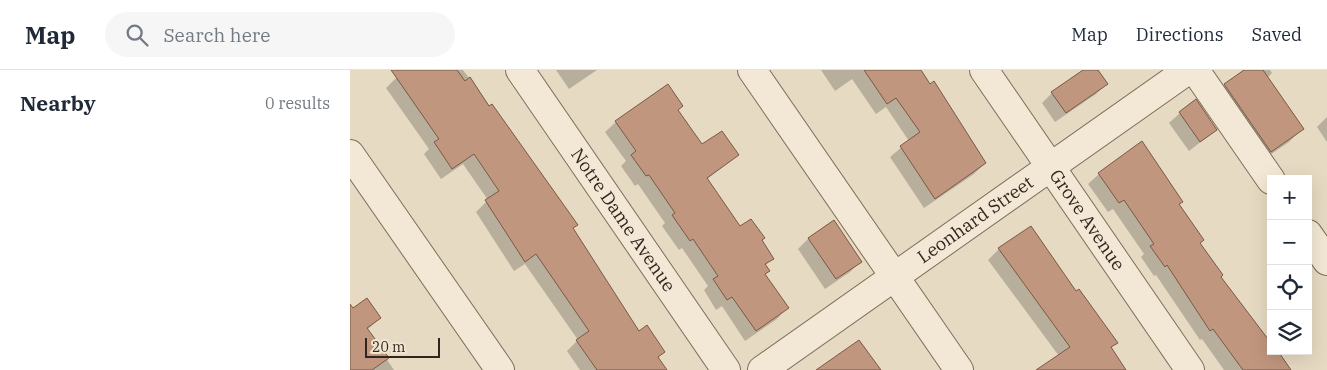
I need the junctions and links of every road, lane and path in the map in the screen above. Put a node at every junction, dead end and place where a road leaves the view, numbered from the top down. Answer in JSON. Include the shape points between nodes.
{"nodes":[{"id":1,"x":520,"y":70,"type":"edge"},
{"id":2,"x":752,"y":70,"type":"edge"},
{"id":3,"x":984,"y":70,"type":"edge"},
{"id":4,"x":1188,"y":70,"type":"edge"},
{"id":5,"x":1194,"y":70,"type":"edge"},
{"id":6,"x":350,"y":154,"type":"edge"},
{"id":7,"x":1051,"y":168,"type":"junction"},
{"id":8,"x":1268,"y":175,"type":"edge"},
{"id":9,"x":1312,"y":240,"type":"edge"},
{"id":10,"x":1327,"y":261,"type":"edge"},
{"id":11,"x":895,"y":277,"type":"junction"},
{"id":12,"x":500,"y":370,"type":"edge"},
{"id":13,"x":726,"y":370,"type":"edge"},
{"id":14,"x":762,"y":370,"type":"edge"},
{"id":15,"x":959,"y":370,"type":"edge"},
{"id":16,"x":1190,"y":370,"type":"edge"}],
"edges":[{"from":1,"to":13,"type":"street","name":"Notre Dame Avenue"},
{"from":2,"to":11,"type":"street"},
{"from":3,"to":7,"type":"street","name":"Grove Avenue"},
{"from":4,"to":7,"type":"street","name":"Leonhard Street"},
{"from":5,"to":8,"type":"street"},
{"from":6,"to":12,"type":"street"},
{"from":7,"to":11,"type":"street","name":"Leonhard Street"},
{"from":7,"to":16,"type":"street","name":"Grove Avenue"},
{"from":9,"to":10,"type":"street"},
{"from":11,"to":14,"type":"street","name":"Leonhard Street"},
{"from":11,"to":15,"type":"street"}]}
